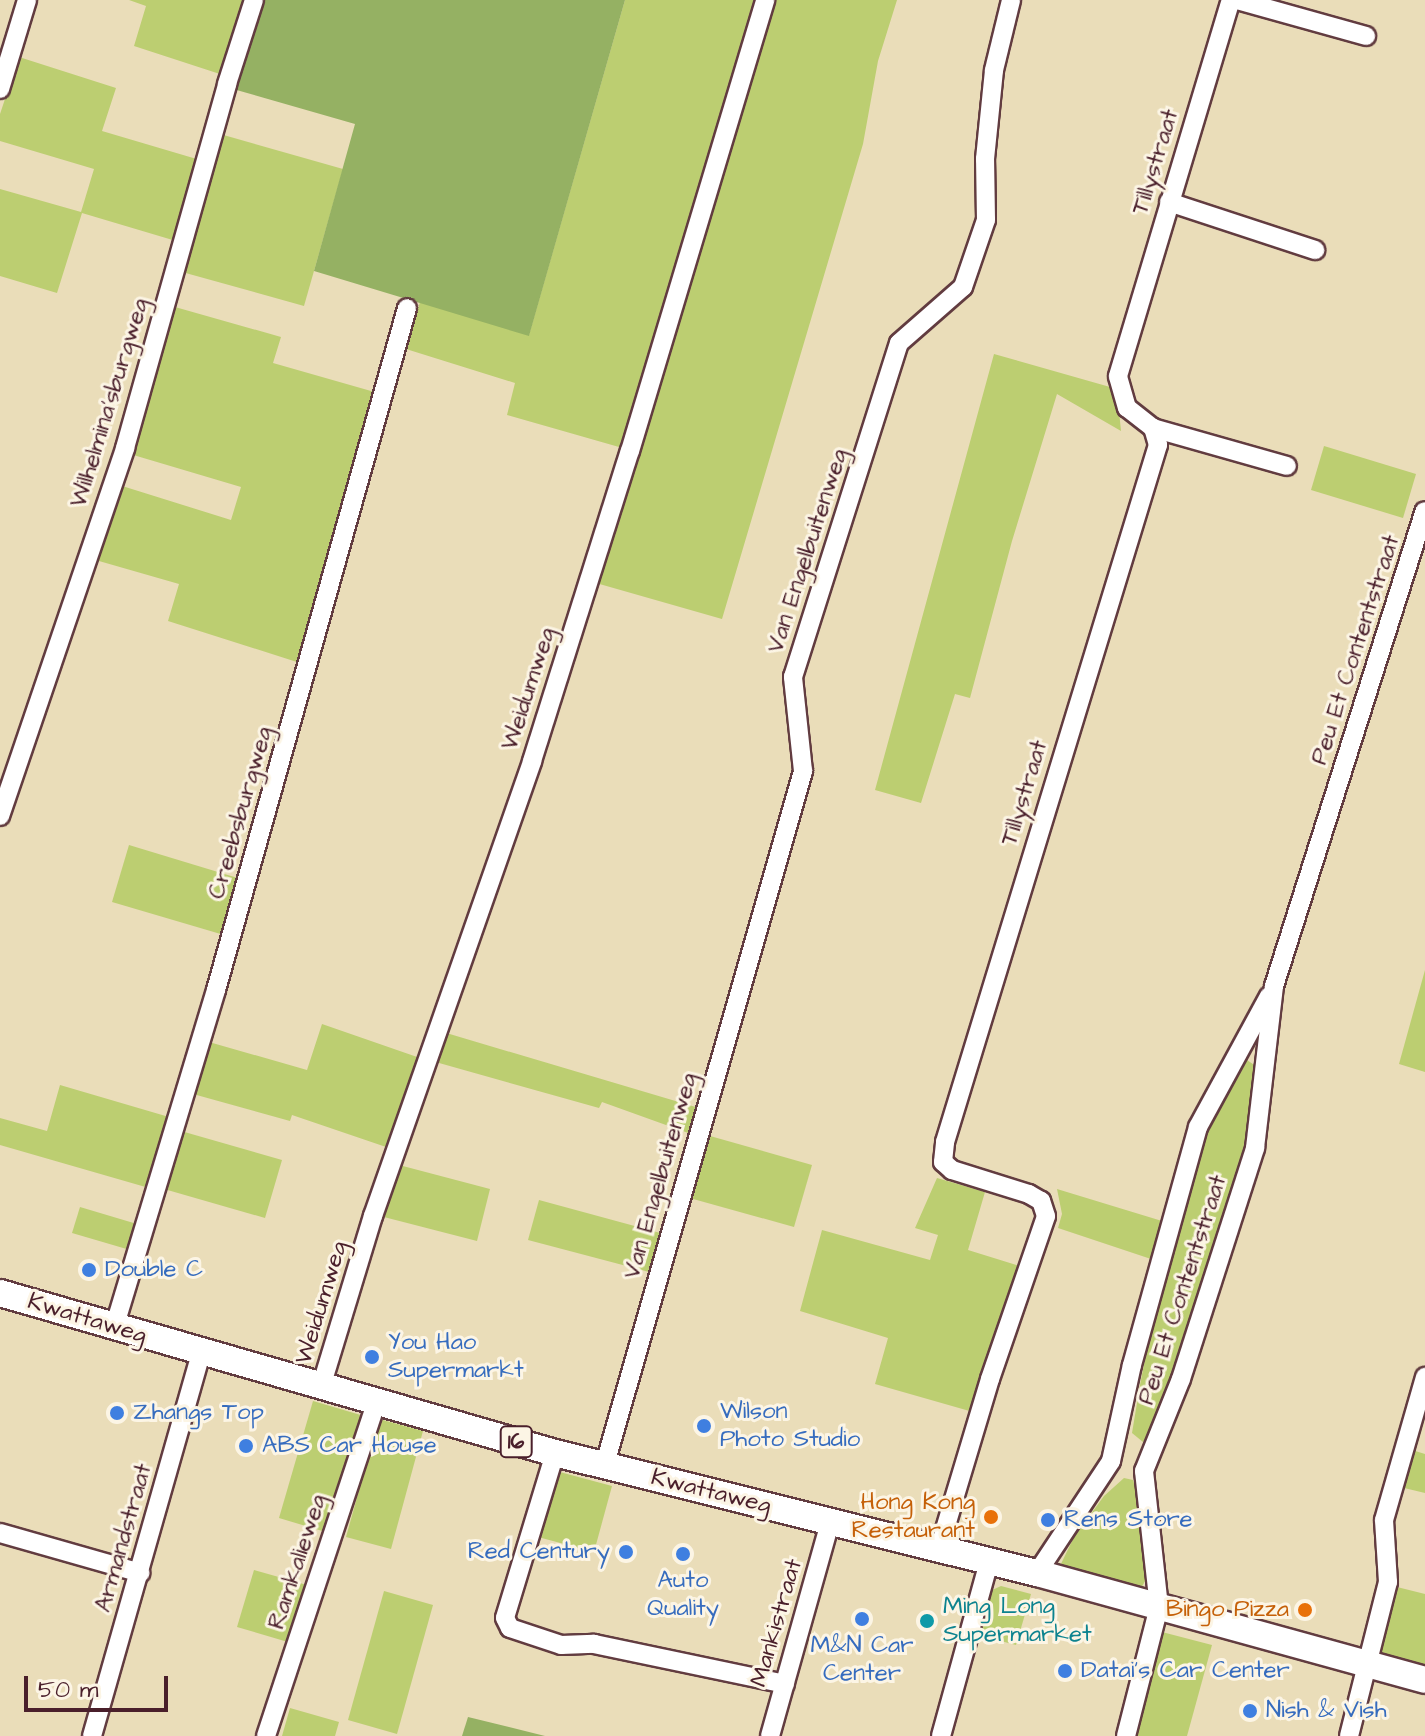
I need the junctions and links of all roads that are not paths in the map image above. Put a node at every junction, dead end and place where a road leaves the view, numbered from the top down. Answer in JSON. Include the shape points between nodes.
{"nodes":[{"id":1,"x":27,"y":0,"type":"edge"},
{"id":2,"x":254,"y":0,"type":"edge"},
{"id":3,"x":765,"y":0,"type":"edge"},
{"id":4,"x":1011,"y":0,"type":"edge"},
{"id":5,"x":1234,"y":0,"type":"edge"},
{"id":6,"x":1366,"y":36,"type":"dead end"},
{"id":7,"x":0,"y":89,"type":"edge"},
{"id":8,"x":1169,"y":202,"type":"junction"},
{"id":9,"x":1315,"y":250,"type":"dead end"},
{"id":10,"x":407,"y":308,"type":"dead end"},
{"id":11,"x":1153,"y":428,"type":"junction"},
{"id":12,"x":1287,"y":466,"type":"dead end"},
{"id":13,"x":1425,"y":511,"type":"edge"},
{"id":14,"x":0,"y":816,"type":"edge"},
{"id":15,"x":1274,"y":986,"type":"junction"},
{"id":16,"x":0,"y":1293,"type":"edge"},
{"id":17,"x":114,"y":1328,"type":"junction"},
{"id":18,"x":201,"y":1354,"type":"junction"},
{"id":19,"x":1425,"y":1377,"type":"edge"},
{"id":20,"x":321,"y":1387,"type":"junction"},
{"id":21,"x":376,"y":1403,"type":"junction"},
{"id":22,"x":555,"y":1453,"type":"junction"},
{"id":23,"x":1111,"y":1461,"type":"junction"},
{"id":24,"x":605,"y":1464,"type":"junction"},
{"id":25,"x":1144,"y":1471,"type":"junction"},
{"id":26,"x":830,"y":1522,"type":"junction"},
{"id":27,"x":0,"y":1533,"type":"edge"},
{"id":28,"x":939,"y":1549,"type":"junction"},
{"id":29,"x":989,"y":1562,"type":"junction"},
{"id":30,"x":140,"y":1573,"type":"junction"},
{"id":31,"x":1037,"y":1573,"type":"junction"},
{"id":32,"x":1159,"y":1607,"type":"junction"},
{"id":33,"x":1367,"y":1664,"type":"junction"},
{"id":34,"x":1425,"y":1680,"type":"edge"},
{"id":35,"x":785,"y":1684,"type":"junction"},
{"id":36,"x":92,"y":1736,"type":"edge"},
{"id":37,"x":266,"y":1736,"type":"edge"},
{"id":38,"x":770,"y":1736,"type":"edge"},
{"id":39,"x":941,"y":1736,"type":"edge"},
{"id":40,"x":1126,"y":1736,"type":"edge"},
{"id":41,"x":1349,"y":1736,"type":"edge"}],
"edges":[{"from":1,"to":7,"type":"street"},
{"from":2,"to":14,"type":"street","name":"Wilhelmina'sburgweg","via":[[125,448]]},
{"from":3,"to":20,"type":"street","name":"Weidumweg","via":[[532,761],[373,1216]]},
{"from":4,"to":24,"type":"street","name":"Van Engelbuitenweg","via":[[994,70],[985,159],[986,220],[963,287],[899,343],[793,677],[803,771]]},
{"from":5,"to":6,"type":"street"},
{"from":5,"to":8,"type":"street","name":"Tillystraat"},
{"from":8,"to":9,"type":"street"},
{"from":8,"to":11,"type":"street","name":"Tillystraat","via":[[1118,376],[1127,408]]},
{"from":10,"to":17,"type":"street","name":"Creebsburgweg","via":[[212,1006]]},
{"from":11,"to":12,"type":"street"},
{"from":11,"to":28,"type":"street","name":"Tillystraat","via":[[1158,445],[945,1142],[943,1162],[952,1170],[1029,1194],[1041,1201],[1046,1216]]},
{"from":13,"to":15,"type":"street","name":"Peu Et Contentstraat"},
{"from":15,"to":23,"type":"street","name":"Peu Et Contentstraat","via":[[1198,1127]]},
{"from":15,"to":25,"type":"street","name":"Peu Et Contentstraat","via":[[1255,1148],[1181,1379]]},
{"from":16,"to":17,"type":"main road","name":"Kwattaweg","number":"16"},
{"from":17,"to":18,"type":"main road","name":"Kwattaweg","number":"16"},
{"from":18,"to":20,"type":"main road","name":"Kwattaweg","number":"16"},
{"from":18,"to":30,"type":"street","name":"Armandstraat"},
{"from":19,"to":33,"type":"street","via":[[1384,1520],[1388,1582]]},
{"from":20,"to":21,"type":"main road","name":"Kwattaweg","number":"16"},
{"from":21,"to":22,"type":"main road","name":"Kwattaweg","number":"16"},
{"from":21,"to":37,"type":"street","name":"Ramkalieweg"},
{"from":22,"to":24,"type":"main road","name":"Kwattaweg","number":"16"},
{"from":22,"to":35,"type":"street","via":[[505,1618],[510,1628],[561,1645],[594,1644]]},
{"from":23,"to":25,"type":"street"},
{"from":23,"to":31,"type":"street","name":"Peu Et Contentstraat"},
{"from":24,"to":26,"type":"main road","name":"Kwattaweg","number":"16"},
{"from":25,"to":32,"type":"street","name":"Peu Et Contentstraat"},
{"from":26,"to":28,"type":"main road","name":"Kwattaweg","number":"16"},
{"from":26,"to":35,"type":"street","name":"Mankistraat"},
{"from":27,"to":30,"type":"street"},
{"from":28,"to":29,"type":"main road","name":"Kwattaweg","number":"16"},
{"from":29,"to":31,"type":"main road","name":"Kwattaweg","number":"16"},
{"from":29,"to":39,"type":"street"},
{"from":30,"to":36,"type":"street","name":"Armandstraat"},
{"from":31,"to":32,"type":"main road","name":"Kwattaweg","number":"16"},
{"from":32,"to":33,"type":"main road","name":"Kwattaweg","number":"16"},
{"from":32,"to":40,"type":"street"},
{"from":33,"to":34,"type":"main road","name":"Kwattaweg","number":"16"},
{"from":33,"to":41,"type":"street"},
{"from":35,"to":38,"type":"street","name":"Mankistraat"}]}
